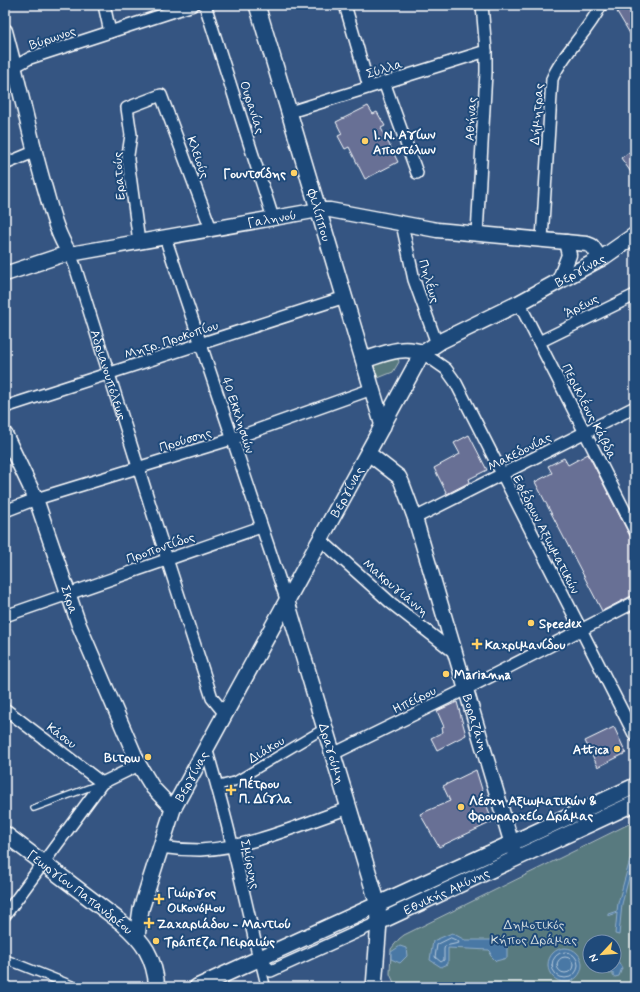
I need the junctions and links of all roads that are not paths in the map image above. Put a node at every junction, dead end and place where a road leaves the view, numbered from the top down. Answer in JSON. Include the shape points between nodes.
{"nodes":[{"id":1,"x":104,"y":5,"type":"edge"},
{"id":2,"x":193,"y":5,"type":"edge"},
{"id":3,"x":205,"y":5,"type":"edge"},
{"id":4,"x":257,"y":5,"type":"edge"},
{"id":5,"x":345,"y":5,"type":"edge"},
{"id":6,"x":482,"y":5,"type":"edge"},
{"id":7,"x":599,"y":5,"type":"edge"},
{"id":8,"x":5,"y":31,"type":"edge"},
{"id":9,"x":110,"y":32,"type":"junction"},
{"id":10,"x":486,"y":51,"type":"junction"},
{"id":11,"x":10,"y":69,"type":"edge"},
{"id":12,"x":384,"y":82,"type":"junction"},
{"id":13,"x":369,"y":87,"type":"junction"},
{"id":14,"x":127,"y":108,"type":"joint"},
{"id":15,"x":290,"y":112,"type":"junction"},
{"id":16,"x":34,"y":152,"type":"junction"},
{"id":17,"x":5,"y":164,"type":"edge"},
{"id":18,"x":418,"y":173,"type":"dead end"},
{"id":19,"x":319,"y":210,"type":"junction"},
{"id":20,"x":273,"y":218,"type":"junction"},
{"id":21,"x":402,"y":224,"type":"junction"},
{"id":22,"x":211,"y":229,"type":"junction"},
{"id":23,"x":477,"y":234,"type":"junction"},
{"id":24,"x":635,"y":235,"type":"edge"},
{"id":25,"x":165,"y":237,"type":"junction"},
{"id":26,"x":542,"y":239,"type":"junction"},
{"id":27,"x":139,"y":242,"type":"junction"},
{"id":28,"x":566,"y":242,"type":"junction"},
{"id":29,"x":70,"y":254,"type":"junction"},
{"id":30,"x":601,"y":259,"type":"junction"},
{"id":31,"x":5,"y":274,"type":"edge"},
{"id":32,"x":559,"y":281,"type":"junction"},
{"id":33,"x":635,"y":295,"type":"edge"},
{"id":34,"x":345,"y":297,"type":"junction"},
{"id":35,"x":519,"y":303,"type":"junction"},
{"id":36,"x":539,"y":342,"type":"junction"},
{"id":37,"x":200,"y":344,"type":"junction"},
{"id":38,"x":437,"y":344,"type":"junction"},
{"id":39,"x":423,"y":353,"type":"junction"},
{"id":40,"x":364,"y":360,"type":"junction"},
{"id":41,"x":109,"y":374,"type":"junction"},
{"id":42,"x":372,"y":389,"type":"junction"},
{"id":43,"x":5,"y":407,"type":"edge"},
{"id":44,"x":635,"y":407,"type":"edge"},
{"id":45,"x":383,"y":426,"type":"junction"},
{"id":46,"x":585,"y":433,"type":"junction"},
{"id":47,"x":5,"y":434,"type":"edge"},
{"id":48,"x":232,"y":439,"type":"junction"},
{"id":49,"x":368,"y":453,"type":"junction"},
{"id":50,"x":138,"y":468,"type":"junction"},
{"id":51,"x":502,"y":475,"type":"junction"},
{"id":52,"x":36,"y":499,"type":"junction"},
{"id":53,"x":5,"y":511,"type":"edge"},
{"id":54,"x":415,"y":518,"type":"junction"},
{"id":55,"x":261,"y":527,"type":"junction"},
{"id":56,"x":635,"y":531,"type":"edge"},
{"id":57,"x":320,"y":540,"type":"junction"},
{"id":58,"x":167,"y":559,"type":"junction"},
{"id":59,"x":68,"y":594,"type":"junction"},
{"id":60,"x":287,"y":602,"type":"junction"},
{"id":61,"x":635,"y":602,"type":"edge"},
{"id":62,"x":5,"y":616,"type":"edge"},
{"id":63,"x":580,"y":630,"type":"junction"},
{"id":64,"x":455,"y":653,"type":"junction"},
{"id":65,"x":466,"y":689,"type":"junction"},
{"id":66,"x":5,"y":709,"type":"edge"},
{"id":67,"x":225,"y":714,"type":"junction"},
{"id":68,"x":325,"y":728,"type":"junction"},
{"id":69,"x":635,"y":736,"type":"edge"},
{"id":70,"x":206,"y":748,"type":"junction"},
{"id":71,"x":333,"y":754,"type":"junction"},
{"id":72,"x":139,"y":764,"type":"junction"},
{"id":73,"x":102,"y":783,"type":"junction"},
{"id":74,"x":217,"y":786,"type":"junction"},
{"id":75,"x":635,"y":786,"type":"edge"},
{"id":76,"x":635,"y":803,"type":"edge"},
{"id":77,"x":34,"y":808,"type":"dead end"},
{"id":78,"x":349,"y":808,"type":"junction"},
{"id":79,"x":174,"y":809,"type":"junction"},
{"id":80,"x":5,"y":834,"type":"edge"},
{"id":81,"x":512,"y":844,"type":"junction"},
{"id":82,"x":232,"y":846,"type":"junction"},
{"id":83,"x":160,"y":847,"type":"junction"},
{"id":84,"x":516,"y":858,"type":"junction"},
{"id":85,"x":43,"y":864,"type":"junction"},
{"id":86,"x":378,"y":905,"type":"junction"},
{"id":87,"x":5,"y":915,"type":"edge"},
{"id":88,"x":379,"y":922,"type":"junction"},
{"id":89,"x":137,"y":936,"type":"junction"},
{"id":90,"x":5,"y":959,"type":"edge"},
{"id":91,"x":259,"y":959,"type":"junction"},
{"id":92,"x":375,"y":986,"type":"edge"},
{"id":93,"x":76,"y":987,"type":"edge"},
{"id":94,"x":157,"y":987,"type":"edge"},
{"id":95,"x":197,"y":987,"type":"edge"},
{"id":96,"x":266,"y":987,"type":"edge"}],
"edges":[{"from":1,"to":9,"type":"street"},
{"from":2,"to":9,"type":"street","name":"Βύρωνος"},
{"from":3,"to":20,"type":"street","name":"Ουρανίας"},
{"from":4,"to":15,"type":"main road","name":"Φιλίππου"},
{"from":5,"to":13,"type":"street"},
{"from":6,"to":10,"type":"street","name":"Αθήνας"},
{"from":7,"to":26,"type":"street","name":"Δήμητρας","via":[[594,17],[552,79]]},
{"from":8,"to":11,"type":"street","name":"Αδριανουπόλεως"},
{"from":9,"to":11,"type":"street","name":"Βύρωνος","via":[[30,58]]},
{"from":10,"to":12,"type":"street","name":"Σύλλα"},
{"from":10,"to":23,"type":"street","name":"Αθήνας"},
{"from":11,"to":16,"type":"street","name":"Αδριανουπόλεως"},
{"from":12,"to":13,"type":"street","name":"Σύλλα"},
{"from":12,"to":18,"type":"street"},
{"from":13,"to":15,"type":"street","name":"Σύλλα"},
{"from":14,"to":22,"type":"street","name":"Κλειούς","via":[[161,95]]},
{"from":14,"to":27,"type":"street","name":"Ερατούς","via":[[131,135],[128,160]]},
{"from":15,"to":19,"type":"main road","name":"Φιλίππου"},
{"from":16,"to":17,"type":"street"},
{"from":16,"to":29,"type":"street","name":"Αδριανουπόλεως","via":[[54,224]]},
{"from":19,"to":20,"type":"street","name":"Γαληνού"},
{"from":19,"to":21,"type":"street","name":"Γαληνού"},
{"from":19,"to":34,"type":"main road","name":"Φιλίππου"},
{"from":20,"to":22,"type":"street","name":"Γαληνού"},
{"from":21,"to":23,"type":"street","name":"Γαληνού"},
{"from":21,"to":38,"type":"street","name":"Πηλέως","via":[[414,280]]},
{"from":22,"to":25,"type":"street","name":"Γαληνού"},
{"from":23,"to":26,"type":"street","name":"Γαληνού"},
{"from":24,"to":30,"type":"main road","name":"Βεργίνας"},
{"from":25,"to":27,"type":"street","name":"Γαληνού"},
{"from":25,"to":37,"type":"street","name":"40 Εκκλησιών"},
{"from":26,"to":28,"type":"street","name":"Γαληνού"},
{"from":27,"to":29,"type":"street","name":"Γαληνού"},
{"from":28,"to":30,"type":"street","name":"Γαληνού","via":[[588,244]]},
{"from":28,"to":32,"type":"street","via":[[569,255]]},
{"from":29,"to":31,"type":"street","name":"Γαληνού"},
{"from":29,"to":41,"type":"street","name":"Αδριανουπόλεως"},
{"from":30,"to":32,"type":"main road","name":"Βεργίνας"},
{"from":32,"to":35,"type":"main road","name":"Βεργίνας"},
{"from":33,"to":36,"type":"street","name":"Άρεως"},
{"from":34,"to":37,"type":"street","name":"Μητρ. Προκοπίου"},
{"from":34,"to":40,"type":"main road","name":"Φιλίππου"},
{"from":35,"to":36,"type":"street","name":"Περικλέους Κάβδα"},
{"from":35,"to":38,"type":"main road","name":"Βεργίνας"},
{"from":36,"to":46,"type":"street","name":"Περικλέους Κάβδα"},
{"from":37,"to":41,"type":"street","name":"Μητρ. Προκοπίου"},
{"from":37,"to":48,"type":"street","name":"40 Εκκλησιών"},
{"from":38,"to":39,"type":"main road","name":"Βεργίνας"},
{"from":39,"to":40,"type":"main road","via":[[395,350]]},
{"from":39,"to":45,"type":"main road","name":"Βεργίνας"},
{"from":39,"to":51,"type":"street","name":"Εφέδρων Αξιωματικών","via":[[452,376]]},
{"from":40,"to":42,"type":"main road","name":"Φιλίππου"},
{"from":41,"to":43,"type":"street","name":"Μητρ. Προκοπίου"},
{"from":41,"to":50,"type":"street","name":"Αδριανουπόλεως"},
{"from":42,"to":45,"type":"main road","name":"Φιλίππου"},
{"from":42,"to":48,"type":"street","name":"Προύσσης"},
{"from":44,"to":46,"type":"street","name":"Μακεδονίας"},
{"from":45,"to":49,"type":"main road","name":"Βεργίνας"},
{"from":46,"to":51,"type":"street","name":"Μακεδονίας"},
{"from":46,"to":56,"type":"street","name":"Περικλέους Κάβδα"},
{"from":47,"to":52,"type":"street","name":"Σκρα"},
{"from":48,"to":50,"type":"street","name":"Προύσσης"},
{"from":48,"to":55,"type":"street","name":"40 Εκκλησιών"},
{"from":49,"to":54,"type":"street","name":"Βοραζάνη","via":[[399,477]]},
{"from":49,"to":57,"type":"main road","name":"Βεργίνας"},
{"from":50,"to":52,"type":"street","name":"Προύσσης"},
{"from":50,"to":58,"type":"street","name":"Αδριανουπόλεως"},
{"from":51,"to":54,"type":"street","name":"Μακεδονίας"},
{"from":51,"to":63,"type":"street","name":"Εφέδρων Αξιωματικών"},
{"from":52,"to":53,"type":"street","name":"Προύσσης"},
{"from":52,"to":59,"type":"street","name":"Σκρα"},
{"from":54,"to":64,"type":"street","name":"Βοραζάνη"},
{"from":55,"to":58,"type":"street","name":"Προποντίδος"},
{"from":55,"to":60,"type":"street","name":"40 Εκκλησιών"},
{"from":57,"to":60,"type":"main road","name":"Βεργίνας"},
{"from":57,"to":64,"type":"street","name":"Μακρυγιάννη","via":[[391,603]]},
{"from":58,"to":59,"type":"street","name":"Προποντίδος"},
{"from":58,"to":67,"type":"street","name":"Αδριανουπόλεως","via":[[212,698]]},
{"from":59,"to":62,"type":"street"},
{"from":59,"to":72,"type":"street","name":"Σκρα"},
{"from":60,"to":67,"type":"main road","name":"Βεργίνας"},
{"from":60,"to":68,"type":"main road","name":"Δραγούμη"},
{"from":61,"to":63,"type":"street","name":"Ηπείρου"},
{"from":63,"to":65,"type":"street","name":"Ηπείρου"},
{"from":63,"to":69,"type":"street","name":"Εφέδρων Αξιωματικών"},
{"from":64,"to":65,"type":"street","name":"Βοραζάνη"},
{"from":65,"to":71,"type":"street","name":"Ηπείρου"},
{"from":65,"to":81,"type":"street","name":"Βοραζάνη"},
{"from":66,"to":73,"type":"street","name":"Κάσου"},
{"from":67,"to":70,"type":"main road","name":"Βεργίνας"},
{"from":68,"to":71,"type":"main road","name":"Δραγούμη"},
{"from":68,"to":74,"type":"street","name":"Διάκου","via":[[236,781]]},
{"from":70,"to":74,"type":"street","name":"Σμύρνης"},
{"from":70,"to":79,"type":"main road","name":"Βεργίνας"},
{"from":71,"to":78,"type":"main road","name":"Δραγούμη"},
{"from":72,"to":73,"type":"street"},
{"from":72,"to":79,"type":"street","name":"Σκρα","via":[[153,788]]},
{"from":73,"to":77,"type":"lane"},
{"from":73,"to":85,"type":"street"},
{"from":74,"to":82,"type":"street","name":"Σμύρνης"},
{"from":75,"to":81,"type":"main road","name":"Εθνικής Αμύνης"},
{"from":76,"to":84,"type":"main road","name":"Εθνικής Αμύνης"},
{"from":78,"to":82,"type":"street","via":[[257,840]]},
{"from":78,"to":86,"type":"main road","name":"Δραγούμη"},
{"from":79,"to":83,"type":"main road","name":"Βεργίνας"},
{"from":80,"to":85,"type":"main road","name":"Γεωργίου Παπανδρέου"},
{"from":81,"to":84,"type":"street","name":"Βοραζάνη"},
{"from":81,"to":86,"type":"main road","name":"Εθνικής Αμύνης"},
{"from":82,"to":83,"type":"street","via":[[201,850]]},
{"from":82,"to":91,"type":"street","name":"Σμύρνης"},
{"from":83,"to":89,"type":"main road","name":"Βεργίνας","via":[[141,909]]},
{"from":84,"to":88,"type":"main road","name":"Εθνικής Αμύνης"},
{"from":85,"to":87,"type":"street"},
{"from":85,"to":89,"type":"main road","name":"Γεωργίου Παπανδρέου"},
{"from":86,"to":88,"type":"main road","name":"Δραγούμη"},
{"from":86,"to":91,"type":"main road","name":"Εθνικής Αμύνης"},
{"from":88,"to":91,"type":"street","name":"Εθνικής Αμύνης","via":[[271,971]]},
{"from":88,"to":92,"type":"main road","name":"Δραγούμη"},
{"from":89,"to":94,"type":"main road","name":"Γεωργίου Παπανδρέου","via":[[150,955]]},
{"from":90,"to":93,"type":"street"},
{"from":91,"to":95,"type":"main road","name":"Εθνικής Αμύνης"},
{"from":91,"to":96,"type":"street","name":"Σμύρνης"}]}
